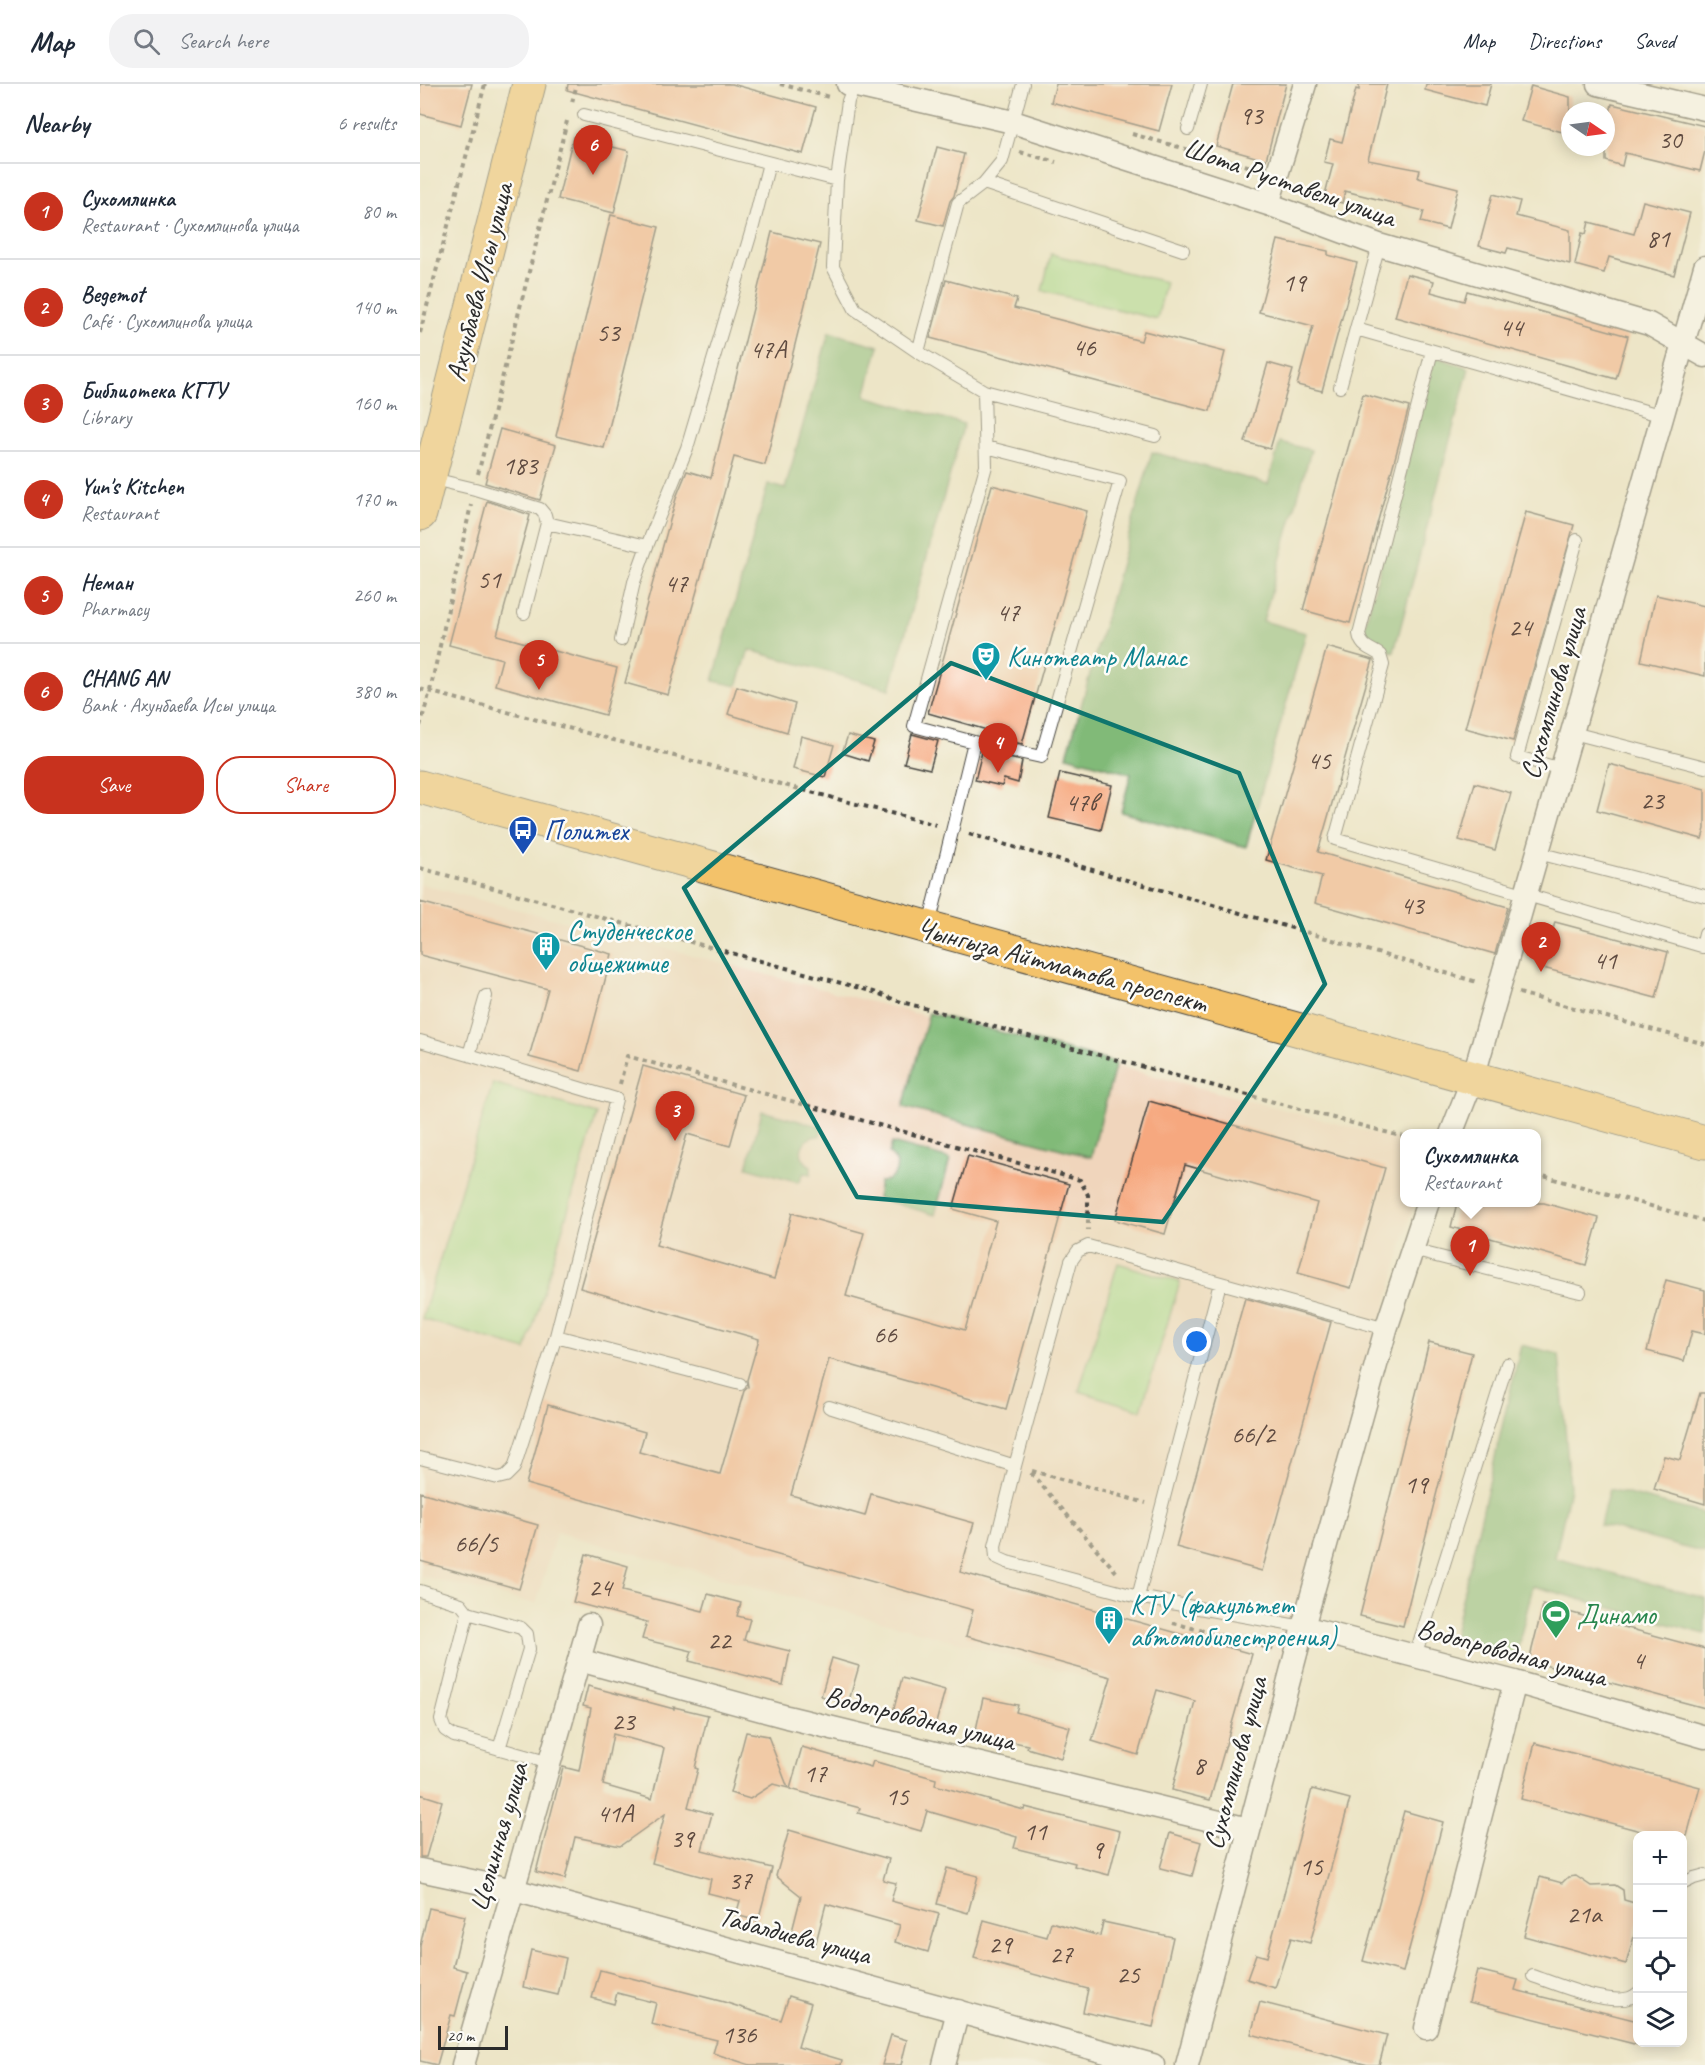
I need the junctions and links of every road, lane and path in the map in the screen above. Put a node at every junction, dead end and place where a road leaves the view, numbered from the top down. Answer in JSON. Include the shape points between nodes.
{"nodes":[{"id":1,"x":485,"y":84,"type":"edge"},
{"id":2,"x":530,"y":84,"type":"edge"},
{"id":3,"x":577,"y":84,"type":"edge"},
{"id":4,"x":1023,"y":84,"type":"edge"},
{"id":5,"x":1201,"y":84,"type":"edge"},
{"id":6,"x":1305,"y":84,"type":"edge"},
{"id":7,"x":1598,"y":84,"type":"edge"},
{"id":8,"x":851,"y":85,"type":"edge"},
{"id":9,"x":571,"y":107,"type":"dead end"},
{"id":10,"x":1705,"y":110,"type":"edge"},
{"id":11,"x":584,"y":116,"type":"dead end"},
{"id":12,"x":568,"y":119,"type":"dead end"},
{"id":13,"x":1013,"y":122,"type":"junction"},
{"id":14,"x":1188,"y":129,"type":"dead end"},
{"id":15,"x":769,"y":163,"type":"junction"},
{"id":16,"x":837,"y":180,"type":"junction"},
{"id":17,"x":984,"y":183,"type":"junction"},
{"id":18,"x":1268,"y":204,"type":"junction"},
{"id":19,"x":1379,"y":245,"type":"junction"},
{"id":20,"x":1183,"y":250,"type":"dead end"},
{"id":21,"x":1705,"y":267,"type":"edge"},
{"id":22,"x":1356,"y":329,"type":"junction"},
{"id":23,"x":420,"y":333,"type":"edge"},
{"id":24,"x":1683,"y":344,"type":"junction"},
{"id":25,"x":1432,"y":351,"type":"junction"},
{"id":26,"x":918,"y":352,"type":"junction"},
{"id":27,"x":1705,"y":356,"type":"edge"},
{"id":28,"x":1340,"y":387,"type":"dead end"},
{"id":29,"x":984,"y":391,"type":"junction"},
{"id":30,"x":1663,"y":416,"type":"junction"},
{"id":31,"x":1155,"y":436,"type":"dead end"},
{"id":32,"x":986,"y":447,"type":"junction"},
{"id":33,"x":429,"y":478,"type":"junction"},
{"id":34,"x":475,"y":489,"type":"junction"},
{"id":35,"x":420,"y":514,"type":"edge"},
{"id":36,"x":548,"y":524,"type":"junction"},
{"id":37,"x":1578,"y":540,"type":"dead end"},
{"id":38,"x":647,"y":546,"type":"junction"},
{"id":39,"x":524,"y":613,"type":"dead end"},
{"id":40,"x":621,"y":640,"type":"dead end"},
{"id":41,"x":420,"y":689,"type":"edge"},
{"id":42,"x":430,"y":691,"type":"junction"},
{"id":43,"x":420,"y":726,"type":"edge"},
{"id":44,"x":1573,"y":733,"type":"junction"},
{"id":45,"x":974,"y":742,"type":"junction"},
{"id":46,"x":1705,"y":767,"type":"edge"},
{"id":47,"x":1562,"y":769,"type":"junction"},
{"id":48,"x":420,"y":788,"type":"edge"},
{"id":49,"x":951,"y":829,"type":"junction"},
{"id":50,"x":1538,"y":853,"type":"junction"},
{"id":51,"x":420,"y":868,"type":"edge"},
{"id":52,"x":1526,"y":894,"type":"junction"},
{"id":53,"x":1705,"y":896,"type":"edge"},
{"id":54,"x":928,"y":928,"type":"junction"},
{"id":55,"x":1705,"y":934,"type":"edge"},
{"id":56,"x":1704,"y":947,"type":"edge"},
{"id":57,"x":1499,"y":988,"type":"junction"},
{"id":58,"x":486,"y":996,"type":"dead end"},
{"id":59,"x":420,"y":1041,"type":"edge"},
{"id":60,"x":1705,"y":1044,"type":"edge"},
{"id":61,"x":469,"y":1055,"type":"junction"},
{"id":62,"x":1473,"y":1078,"type":"junction"},
{"id":63,"x":616,"y":1099,"type":"junction"},
{"id":64,"x":1453,"y":1129,"type":"edge"},
{"id":65,"x":1400,"y":1136,"type":"edge"},
{"id":66,"x":1705,"y":1142,"type":"edge"},
{"id":67,"x":1541,"y":1174,"type":"edge"},
{"id":68,"x":1427,"y":1207,"type":"edge"},
{"id":69,"x":1705,"y":1221,"type":"edge"},
{"id":70,"x":1088,"y":1246,"type":"junction"},
{"id":71,"x":1412,"y":1250,"type":"junction"},
{"id":72,"x":1220,"y":1283,"type":"junction"},
{"id":73,"x":1580,"y":1292,"type":"dead end"},
{"id":74,"x":1386,"y":1329,"type":"junction"},
{"id":75,"x":556,"y":1336,"type":"junction"},
{"id":76,"x":1507,"y":1364,"type":"dead end"},
{"id":77,"x":740,"y":1384,"type":"dead end"},
{"id":78,"x":829,"y":1407,"type":"dead end"},
{"id":79,"x":420,"y":1458,"type":"edge"},
{"id":80,"x":1015,"y":1466,"type":"junction"},
{"id":81,"x":1161,"y":1507,"type":"junction"},
{"id":82,"x":420,"y":1591,"type":"edge"},
{"id":83,"x":1138,"y":1597,"type":"junction"},
{"id":84,"x":468,"y":1613,"type":"junction"},
{"id":85,"x":589,"y":1625,"type":"dead end"},
{"id":86,"x":1302,"y":1627,"type":"junction"},
{"id":87,"x":1415,"y":1656,"type":"junction"},
{"id":88,"x":579,"y":1660,"type":"junction"},
{"id":89,"x":1515,"y":1682,"type":"junction"},
{"id":90,"x":1705,"y":1737,"type":"edge"},
{"id":91,"x":499,"y":1749,"type":"junction"},
{"id":92,"x":550,"y":1763,"type":"junction"},
{"id":93,"x":1248,"y":1829,"type":"junction"},
{"id":94,"x":420,"y":1870,"type":"edge"},
{"id":95,"x":1705,"y":1875,"type":"edge"},
{"id":96,"x":1687,"y":1882,"type":"edge"},
{"id":97,"x":514,"y":1890,"type":"junction"},
{"id":98,"x":1533,"y":1976,"type":"dead end"},
{"id":99,"x":1633,"y":1997,"type":"edge"},
{"id":100,"x":958,"y":2011,"type":"junction"},
{"id":101,"x":1426,"y":2028,"type":"dead end"},
{"id":102,"x":463,"y":2065,"type":"edge"},
{"id":103,"x":944,"y":2065,"type":"edge"},
{"id":104,"x":1152,"y":2065,"type":"edge"},
{"id":105,"x":1186,"y":2065,"type":"edge"}],
"edges":[{"from":1,"to":23,"type":"path"},
{"from":2,"to":33,"type":"main road","name":"Ахунбаева Исы улица"},
{"from":3,"to":9,"type":"path"},
{"from":4,"to":13,"type":"lane"},
{"from":5,"to":14,"type":"lane"},
{"from":6,"to":18,"type":"street"},
{"from":7,"to":10,"type":"street"},
{"from":8,"to":13,"type":"street","name":"Шота Руставели улица"},
{"from":8,"to":16,"type":"lane"},
{"from":11,"to":15,"type":"lane"},
{"from":12,"to":34,"type":"path"},
{"from":13,"to":17,"type":"lane","via":[[1002,161]]},
{"from":13,"to":18,"type":"street","name":"Шота Руставели улица"},
{"from":15,"to":16,"type":"lane"},
{"from":15,"to":38,"type":"lane","via":[[687,448]]},
{"from":16,"to":26,"type":"lane","via":[[833,267],[855,309]]},
{"from":17,"to":20,"type":"lane"},
{"from":17,"to":26,"type":"lane","via":[[958,203]]},
{"from":18,"to":19,"type":"street","name":"Шота Руставели улица"},
{"from":19,"to":22,"type":"lane"},
{"from":19,"to":24,"type":"street","name":"Шота Руставели улица","via":[[1649,324]]},
{"from":21,"to":24,"type":"street","name":"Сухомлинова улица"},
{"from":22,"to":25,"type":"lane"},
{"from":22,"to":28,"type":"lane"},
{"from":24,"to":27,"type":"street","name":"Шота Руставели улица"},
{"from":24,"to":30,"type":"street","name":"Сухомлинова улица"},
{"from":25,"to":30,"type":"lane"},
{"from":25,"to":52,"type":"lane","via":[[1359,634],[1360,642],[1380,655],[1383,665],[1335,838]]},
{"from":26,"to":29,"type":"lane"},
{"from":29,"to":31,"type":"lane"},
{"from":29,"to":32,"type":"lane"},
{"from":30,"to":44,"type":"street","name":"Сухомлинова улица"},
{"from":32,"to":45,"type":"lane","via":[[986,466],[914,726]]},
{"from":32,"to":45,"type":"lane","via":[[1120,481],[1041,757]]},
{"from":33,"to":34,"type":"lane"},
{"from":33,"to":35,"type":"main road","name":"Ахунбаева Исы улица"},
{"from":34,"to":36,"type":"lane","via":[[540,509]]},
{"from":34,"to":42,"type":"path"},
{"from":36,"to":38,"type":"lane"},
{"from":36,"to":39,"type":"lane"},
{"from":37,"to":47,"type":"lane","via":[[1517,757]]},
{"from":38,"to":40,"type":"lane"},
{"from":41,"to":42,"type":"path"},
{"from":42,"to":43,"type":"path"},
{"from":42,"to":49,"type":"path"},
{"from":44,"to":46,"type":"lane"},
{"from":44,"to":47,"type":"street","name":"Сухомлинова улица"},
{"from":45,"to":49,"type":"lane"},
{"from":47,"to":50,"type":"street","name":"Сухомлинова улица"},
{"from":48,"to":54,"type":"main road","name":"Чынгыза Айтматова проспект"},
{"from":49,"to":54,"type":"lane"},
{"from":49,"to":57,"type":"path"},
{"from":50,"to":52,"type":"street","name":"Сухомлинова улица"},
{"from":50,"to":53,"type":"lane"},
{"from":51,"to":65,"type":"path"},
{"from":52,"to":56,"type":"lane"},
{"from":52,"to":57,"type":"street","name":"Сухомлинова улица"},
{"from":54,"to":62,"type":"main road","name":"Чынгыза Айтматова проспект"},
{"from":55,"to":56,"type":"lane"},
{"from":57,"to":60,"type":"path"},
{"from":57,"to":62,"type":"street","name":"Сухомлинова улица"},
{"from":58,"to":61,"type":"lane"},
{"from":59,"to":61,"type":"lane"},
{"from":61,"to":63,"type":"lane"},
{"from":62,"to":64,"type":"street","name":"Сухомлинова улица"},
{"from":62,"to":66,"type":"main road","name":"Чынгыза Айтматова проспект"},
{"from":63,"to":70,"type":"path","via":[[627,1056],[1080,1180],[1088,1196]]},
{"from":63,"to":75,"type":"lane"},
{"from":67,"to":69,"type":"path"},
{"from":68,"to":71,"type":"street","name":"Сухомлинова улица"},
{"from":70,"to":72,"type":"lane"},
{"from":70,"to":80,"type":"lane","via":[[1071,1261]]},
{"from":71,"to":73,"type":"lane"},
{"from":71,"to":74,"type":"street","name":"Сухомлинова улица"},
{"from":72,"to":74,"type":"lane"},
{"from":72,"to":81,"type":"lane"},
{"from":74,"to":86,"type":"street","name":"Сухомлинова улица"},
{"from":75,"to":77,"type":"lane"},
{"from":75,"to":79,"type":"lane","via":[[514,1468],[506,1476],[498,1478]]},
{"from":76,"to":87,"type":"lane"},
{"from":78,"to":80,"type":"lane"},
{"from":80,"to":83,"type":"lane","via":[[997,1536],[996,1557]]},
{"from":81,"to":83,"type":"lane"},
{"from":81,"to":83,"type":"path","via":[[1028,1470]]},
{"from":82,"to":84,"type":"lane","via":[[461,1604]]},
{"from":83,"to":86,"type":"lane"},
{"from":84,"to":91,"type":"lane","via":[[441,1720],[445,1730],[454,1736]]},
{"from":84,"to":91,"type":"lane","via":[[521,1628],[526,1634],[529,1649]]},
{"from":85,"to":88,"type":"street","name":"Целинная улица"},
{"from":86,"to":87,"type":"street","name":"Водопроводная улица"},
{"from":86,"to":93,"type":"street","name":"Сухомлинова улица"},
{"from":87,"to":89,"type":"street","name":"Водопроводная улица"},
{"from":88,"to":92,"type":"street","name":"Целинная улица"},
{"from":88,"to":93,"type":"street","name":"Водопроводная улица","via":[[787,1717]]},
{"from":89,"to":90,"type":"street","name":"Водопроводная улица"},
{"from":89,"to":101,"type":"street"},
{"from":91,"to":92,"type":"lane"},
{"from":92,"to":97,"type":"street","name":"Целинная улица"},
{"from":93,"to":105,"type":"street","name":"Сухомлинова улица"},
{"from":94,"to":97,"type":"street","name":"Табалдиева улица"},
{"from":95,"to":96,"type":"lane"},
{"from":97,"to":100,"type":"street","name":"Табалдиева улица"},
{"from":97,"to":102,"type":"street","name":"Целинная улица"},
{"from":98,"to":99,"type":"lane","via":[[1617,2001]]},
{"from":100,"to":103,"type":"street"},
{"from":100,"to":104,"type":"street","name":"Табалдиева улица"}]}
